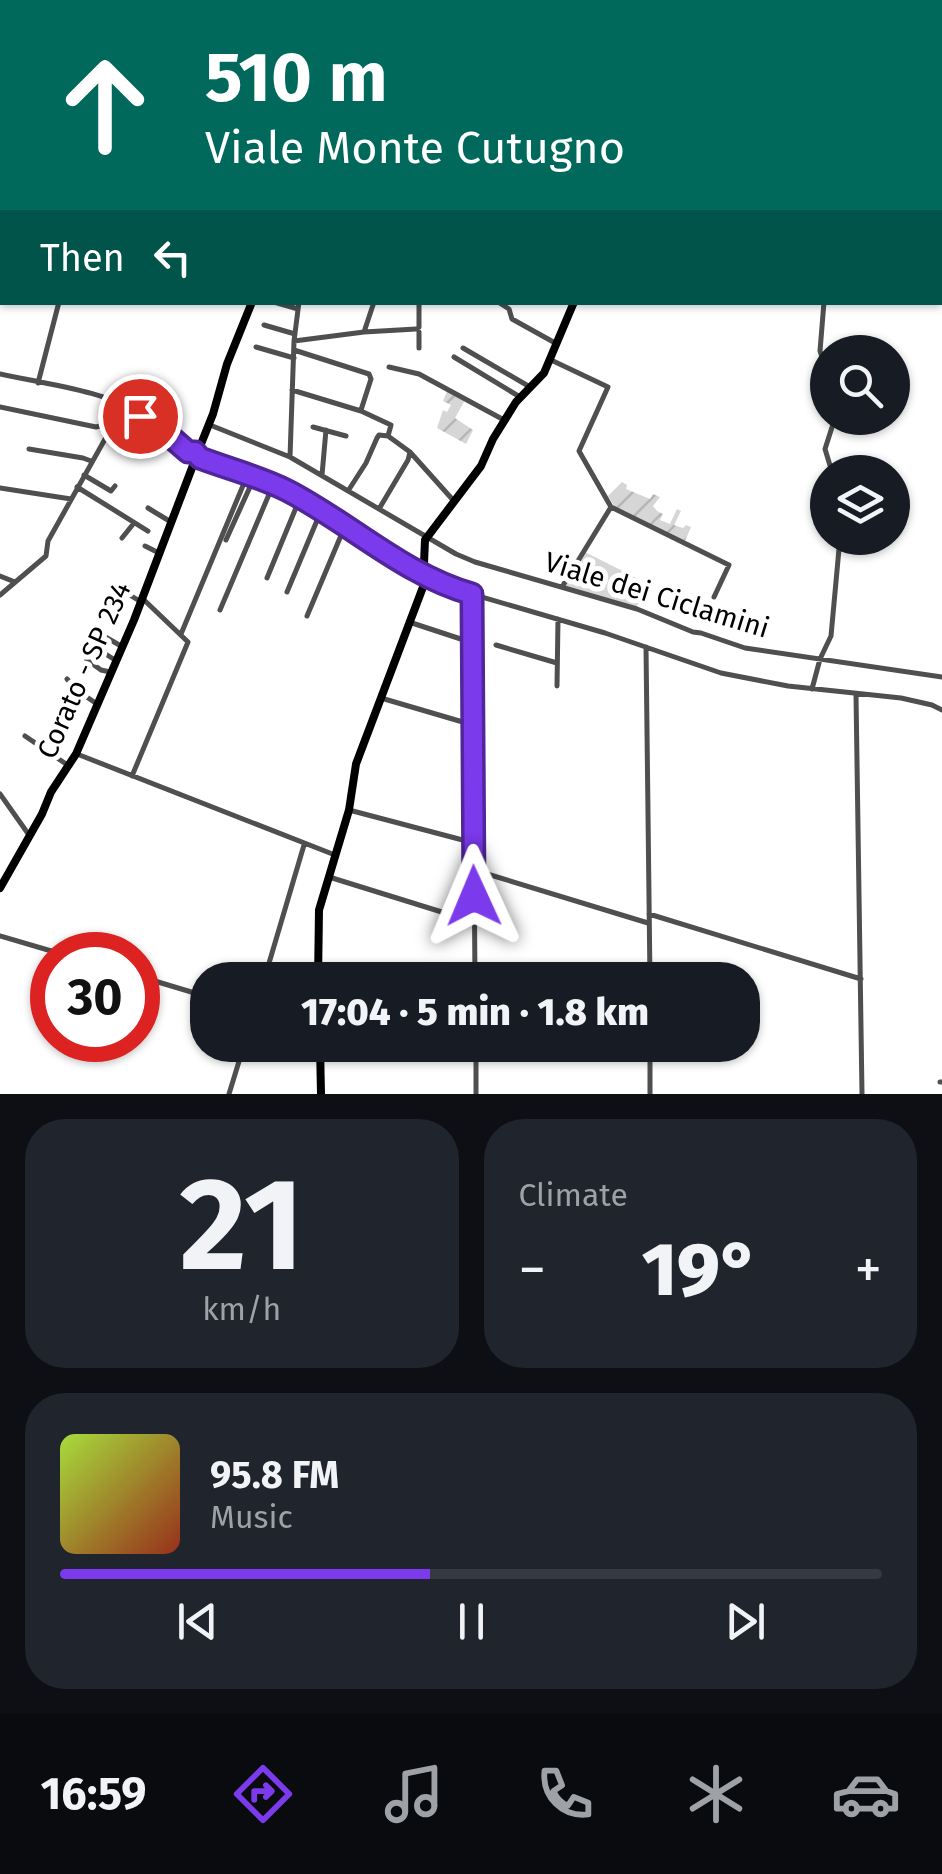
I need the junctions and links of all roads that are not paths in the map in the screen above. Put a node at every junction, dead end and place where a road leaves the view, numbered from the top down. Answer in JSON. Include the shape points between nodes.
{"nodes":[{"id":1,"x":57,"y":305,"type":"edge"},
{"id":2,"x":251,"y":305,"type":"edge"},
{"id":3,"x":373,"y":305,"type":"edge"},
{"id":4,"x":420,"y":305,"type":"edge"},
{"id":5,"x":503,"y":305,"type":"edge"},
{"id":6,"x":573,"y":305,"type":"edge"},
{"id":7,"x":824,"y":305,"type":"edge"},
{"id":8,"x":298,"y":306,"type":"edge"},
{"id":9,"x":264,"y":325,"type":"dead end"},
{"id":10,"x":418,"y":329,"type":"junction"},
{"id":11,"x":364,"y":332,"type":"junction"},
{"id":12,"x":821,"y":335,"type":"edge"},
{"id":13,"x":294,"y":342,"type":"junction"},
{"id":14,"x":557,"y":344,"type":"junction"},
{"id":15,"x":256,"y":347,"type":"dead end"},
{"id":16,"x":419,"y":348,"type":"dead end"},
{"id":17,"x":463,"y":348,"type":"dead end"},
{"id":18,"x":454,"y":357,"type":"dead end"},
{"id":19,"x":294,"y":358,"type":"junction"},
{"id":20,"x":551,"y":360,"type":"junction"},
{"id":21,"x":390,"y":367,"type":"dead end"},
{"id":22,"x":0,"y":374,"type":"edge"},
{"id":23,"x":38,"y":383,"type":"junction"},
{"id":24,"x":530,"y":387,"type":"junction"},
{"id":25,"x":292,"y":390,"type":"junction"},
{"id":26,"x":520,"y":396,"type":"junction"},
{"id":27,"x":0,"y":407,"type":"edge"},
{"id":28,"x":361,"y":411,"type":"junction"},
{"id":29,"x":140,"y":416,"type":"junction"},
{"id":30,"x":506,"y":420,"type":"junction"},
{"id":31,"x":114,"y":423,"type":"junction"},
{"id":32,"x":208,"y":425,"type":"junction"},
{"id":33,"x":313,"y":427,"type":"dead end"},
{"id":34,"x":326,"y":430,"type":"junction"},
{"id":35,"x":346,"y":436,"type":"dead end"},
{"id":36,"x":388,"y":436,"type":"junction"},
{"id":37,"x":29,"y":450,"type":"dead end"},
{"id":38,"x":410,"y":452,"type":"junction"},
{"id":39,"x":194,"y":456,"type":"junction"},
{"id":40,"x":290,"y":456,"type":"junction"},
{"id":41,"x":91,"y":461,"type":"junction"},
{"id":42,"x":84,"y":475,"type":"junction"},
{"id":43,"x":322,"y":475,"type":"junction"},
{"id":44,"x":251,"y":477,"type":"junction"},
{"id":45,"x":272,"y":485,"type":"junction"},
{"id":46,"x":115,"y":486,"type":"dead end"},
{"id":47,"x":77,"y":487,"type":"junction"},
{"id":48,"x":0,"y":488,"type":"edge"},
{"id":49,"x":348,"y":491,"type":"junction"},
{"id":50,"x":300,"y":498,"type":"junction"},
{"id":51,"x":71,"y":499,"type":"junction"},
{"id":52,"x":454,"y":501,"type":"junction"},
{"id":53,"x":611,"y":507,"type":"junction"},
{"id":54,"x":148,"y":508,"type":"dead end"},
{"id":55,"x":379,"y":509,"type":"junction"},
{"id":56,"x":320,"y":511,"type":"junction"},
{"id":57,"x":122,"y":516,"type":"junction"},
{"id":58,"x":134,"y":522,"type":"junction"},
{"id":59,"x":171,"y":522,"type":"junction"},
{"id":60,"x":116,"y":523,"type":"dead end"},
{"id":61,"x":346,"y":526,"type":"junction"},
{"id":62,"x":148,"y":531,"type":"dead end"},
{"id":63,"x":426,"y":537,"type":"junction"},
{"id":64,"x":122,"y":538,"type":"dead end"},
{"id":65,"x":226,"y":540,"type":"dead end"},
{"id":66,"x":144,"y":546,"type":"dead end"},
{"id":67,"x":159,"y":554,"type":"junction"},
{"id":68,"x":838,"y":555,"type":"edge"},
{"id":69,"x":424,"y":574,"type":"junction"},
{"id":70,"x":0,"y":576,"type":"edge"},
{"id":71,"x":267,"y":578,"type":"dead end"},
{"id":72,"x":15,"y":582,"type":"junction"},
{"id":73,"x":114,"y":585,"type":"dead end"},
{"id":74,"x":562,"y":588,"type":"junction"},
{"id":75,"x":286,"y":592,"type":"dead end"},
{"id":76,"x":472,"y":594,"type":"junction"},
{"id":77,"x":0,"y":595,"type":"edge"},
{"id":78,"x":714,"y":597,"type":"dead end"},
{"id":79,"x":141,"y":600,"type":"junction"},
{"id":80,"x":220,"y":610,"type":"dead end"},
{"id":81,"x":307,"y":616,"type":"dead end"},
{"id":82,"x":558,"y":619,"type":"junction"},
{"id":83,"x":409,"y":622,"type":"junction"},
{"id":84,"x":95,"y":630,"type":"dead end"},
{"id":85,"x":181,"y":634,"type":"junction"},
{"id":86,"x":473,"y":644,"type":"junction"},
{"id":87,"x":496,"y":645,"type":"dead end"},
{"id":88,"x":93,"y":646,"type":"dead end"},
{"id":89,"x":121,"y":646,"type":"junction"},
{"id":90,"x":646,"y":646,"type":"junction"},
{"id":91,"x":820,"y":659,"type":"junction"},
{"id":92,"x":87,"y":660,"type":"dead end"},
{"id":93,"x":116,"y":660,"type":"junction"},
{"id":94,"x":557,"y":663,"type":"junction"},
{"id":95,"x":110,"y":672,"type":"junction"},
{"id":96,"x":942,"y":677,"type":"edge"},
{"id":97,"x":68,"y":680,"type":"dead end"},
{"id":98,"x":557,"y":686,"type":"dead end"},
{"id":99,"x":812,"y":689,"type":"junction"},
{"id":100,"x":856,"y":695,"type":"junction"},
{"id":101,"x":382,"y":698,"type":"junction"},
{"id":102,"x":97,"y":704,"type":"junction"},
{"id":103,"x":942,"y":710,"type":"edge"},
{"id":104,"x":473,"y":725,"type":"junction"},
{"id":105,"x":24,"y":736,"type":"dead end"},
{"id":106,"x":76,"y":754,"type":"junction"},
{"id":107,"x":69,"y":766,"type":"junction"},
{"id":108,"x":132,"y":776,"type":"junction"},
{"id":109,"x":0,"y":794,"type":"edge"},
{"id":110,"x":350,"y":810,"type":"junction"},
{"id":111,"x":30,"y":835,"type":"junction"},
{"id":112,"x":474,"y":843,"type":"junction"},
{"id":113,"x":304,"y":845,"type":"junction"},
{"id":114,"x":335,"y":855,"type":"junction"},
{"id":115,"x":474,"y":870,"type":"junction"},
{"id":116,"x":328,"y":878,"type":"junction"},
{"id":117,"x":0,"y":888,"type":"edge"},
{"id":118,"x":649,"y":914,"type":"junction"},
{"id":119,"x":474,"y":923,"type":"junction"},
{"id":120,"x":649,"y":923,"type":"junction"},
{"id":121,"x":0,"y":936,"type":"edge"},
{"id":122,"x":30,"y":945,"type":"edge"},
{"id":123,"x":269,"y":962,"type":"edge"},
{"id":124,"x":318,"y":962,"type":"edge"},
{"id":125,"x":475,"y":962,"type":"edge"},
{"id":126,"x":650,"y":962,"type":"edge"},
{"id":127,"x":861,"y":979,"type":"junction"},
{"id":128,"x":160,"y":983,"type":"edge"},
{"id":129,"x":190,"y":992,"type":"edge"},
{"id":130,"x":239,"y":1062,"type":"edge"},
{"id":131,"x":320,"y":1062,"type":"edge"},
{"id":132,"x":476,"y":1062,"type":"edge"},
{"id":133,"x":650,"y":1062,"type":"edge"},
{"id":134,"x":230,"y":1094,"type":"edge"},
{"id":135,"x":321,"y":1094,"type":"edge"},
{"id":136,"x":476,"y":1094,"type":"edge"},
{"id":137,"x":650,"y":1094,"type":"edge"},
{"id":138,"x":862,"y":1094,"type":"edge"}],
"edges":[{"from":1,"to":23,"type":"street"},
{"from":2,"to":32,"type":"main road","name":"Corato - SP 234"},
{"from":3,"to":11,"type":"street"},
{"from":4,"to":10,"type":"street"},
{"from":5,"to":14,"type":"street","via":[[512,319]]},
{"from":6,"to":14,"type":"main road"},
{"from":7,"to":12,"type":"street"},
{"from":8,"to":13,"type":"street"},
{"from":9,"to":13,"type":"street"},
{"from":10,"to":11,"type":"street"},
{"from":10,"to":16,"type":"street"},
{"from":11,"to":13,"type":"street"},
{"from":13,"to":19,"type":"street"},
{"from":13,"to":28,"type":"street","via":[[368,374]]},
{"from":14,"to":20,"type":"main road"},
{"from":15,"to":19,"type":"street"},
{"from":17,"to":24,"type":"street"},
{"from":18,"to":26,"type":"street"},
{"from":19,"to":25,"type":"street"},
{"from":20,"to":24,"type":"main road"},
{"from":20,"to":53,"type":"street","via":[[608,386],[578,450]]},
{"from":21,"to":30,"type":"street","via":[[419,374]]},
{"from":22,"to":23,"type":"street"},
{"from":23,"to":29,"type":"street","via":[[110,399]]},
{"from":24,"to":26,"type":"main road"},
{"from":25,"to":28,"type":"street"},
{"from":25,"to":40,"type":"street"},
{"from":26,"to":30,"type":"main road"},
{"from":27,"to":31,"type":"street","via":[[89,426]]},
{"from":28,"to":36,"type":"street","via":[[391,425]]},
{"from":29,"to":31,"type":"street"},
{"from":29,"to":39,"type":"street"},
{"from":30,"to":52,"type":"main road"},
{"from":31,"to":41,"type":"street"},
{"from":32,"to":39,"type":"main road","name":"Corato - SP 234"},
{"from":32,"to":40,"type":"street","name":"Viale dei Ciclamini"},
{"from":33,"to":34,"type":"street"},
{"from":34,"to":35,"type":"street"},
{"from":34,"to":43,"type":"street"},
{"from":36,"to":38,"type":"street"},
{"from":36,"to":49,"type":"street","via":[[376,438]]},
{"from":37,"to":41,"type":"street"},
{"from":38,"to":52,"type":"street"},
{"from":38,"to":55,"type":"street"},
{"from":39,"to":44,"type":"street"},
{"from":39,"to":59,"type":"main road","name":"Corato - SP 234"},
{"from":40,"to":43,"type":"street","name":"Viale dei Ciclamini"},
{"from":41,"to":42,"type":"street"},
{"from":42,"to":46,"type":"street","via":[[111,491]]},
{"from":42,"to":47,"type":"street"},
{"from":43,"to":49,"type":"street","name":"Viale dei Ciclamini"},
{"from":44,"to":45,"type":"street"},
{"from":44,"to":65,"type":"street"},
{"from":44,"to":85,"type":"street"},
{"from":45,"to":50,"type":"street"},
{"from":45,"to":80,"type":"street"},
{"from":47,"to":51,"type":"street"},
{"from":47,"to":57,"type":"street"},
{"from":48,"to":51,"type":"street"},
{"from":49,"to":55,"type":"street","name":"Viale dei Ciclamini"},
{"from":50,"to":56,"type":"street"},
{"from":50,"to":71,"type":"street"},
{"from":51,"to":72,"type":"street","via":[[46,556]]},
{"from":52,"to":63,"type":"main road"},
{"from":53,"to":74,"type":"street"},
{"from":53,"to":78,"type":"street","via":[[729,565]]},
{"from":54,"to":59,"type":"street"},
{"from":55,"to":63,"type":"street","name":"Viale dei Ciclamini"},
{"from":56,"to":61,"type":"street"},
{"from":56,"to":75,"type":"street"},
{"from":57,"to":58,"type":"street"},
{"from":57,"to":60,"type":"street"},
{"from":58,"to":62,"type":"street"},
{"from":58,"to":64,"type":"street"},
{"from":59,"to":67,"type":"main road","name":"Corato - SP 234"},
{"from":61,"to":69,"type":"street"},
{"from":61,"to":81,"type":"street"},
{"from":63,"to":69,"type":"main road"},
{"from":63,"to":74,"type":"street","name":"Viale dei Ciclamini","via":[[475,562]]},
{"from":66,"to":67,"type":"street"},
{"from":67,"to":79,"type":"main road","name":"Corato - SP 234"},
{"from":68,"to":91,"type":"street","via":[[831,636]]},
{"from":69,"to":76,"type":"street"},
{"from":69,"to":83,"type":"main road"},
{"from":70,"to":72,"type":"street"},
{"from":72,"to":77,"type":"street"},
{"from":73,"to":79,"type":"street"},
{"from":74,"to":91,"type":"street","name":"Viale dei Ciclamini","via":[[745,648]]},
{"from":76,"to":82,"type":"street"},
{"from":76,"to":86,"type":"street"},
{"from":79,"to":85,"type":"street"},
{"from":79,"to":89,"type":"main road","name":"Corato - SP 234"},
{"from":82,"to":90,"type":"street"},
{"from":82,"to":94,"type":"street"},
{"from":83,"to":86,"type":"street"},
{"from":83,"to":101,"type":"main road"},
{"from":84,"to":89,"type":"street"},
{"from":85,"to":108,"type":"street","via":[[188,642]]},
{"from":86,"to":104,"type":"street"},
{"from":87,"to":94,"type":"street"},
{"from":88,"to":93,"type":"street"},
{"from":89,"to":93,"type":"main road","name":"Corato - SP 234"},
{"from":90,"to":99,"type":"street","via":[[721,673]]},
{"from":90,"to":118,"type":"street"},
{"from":91,"to":96,"type":"street","name":"Viale dei Ciclamini"},
{"from":91,"to":99,"type":"street"},
{"from":92,"to":95,"type":"street"},
{"from":93,"to":95,"type":"main road","name":"Corato - SP 234"},
{"from":94,"to":98,"type":"street"},
{"from":95,"to":102,"type":"main road","name":"Corato - SP 234"},
{"from":97,"to":102,"type":"street"},
{"from":99,"to":100,"type":"street"},
{"from":100,"to":103,"type":"street"},
{"from":100,"to":127,"type":"street"},
{"from":101,"to":104,"type":"street"},
{"from":101,"to":110,"type":"main road","via":[[356,764]]},
{"from":102,"to":106,"type":"main road","name":"Corato - SP 234"},
{"from":104,"to":112,"type":"street"},
{"from":105,"to":107,"type":"street"},
{"from":106,"to":107,"type":"main road","name":"Corato - SP 234"},
{"from":106,"to":108,"type":"street"},
{"from":107,"to":111,"type":"main road","name":"Corato - SP 234"},
{"from":108,"to":113,"type":"street"},
{"from":109,"to":111,"type":"street"},
{"from":110,"to":112,"type":"street"},
{"from":110,"to":114,"type":"main road"},
{"from":111,"to":117,"type":"main road","name":"Corato - SP 234"},
{"from":112,"to":115,"type":"street"},
{"from":113,"to":114,"type":"street"},
{"from":113,"to":123,"type":"street"},
{"from":114,"to":116,"type":"main road"},
{"from":115,"to":119,"type":"street"},
{"from":115,"to":120,"type":"street"},
{"from":116,"to":119,"type":"street"},
{"from":116,"to":124,"type":"main road","via":[[319,910]]},
{"from":118,"to":120,"type":"street"},
{"from":118,"to":127,"type":"street"},
{"from":119,"to":125,"type":"street"},
{"from":120,"to":126,"type":"street"},
{"from":121,"to":122,"type":"street"},
{"from":127,"to":138,"type":"street"},
{"from":128,"to":129,"type":"street"},
{"from":130,"to":134,"type":"street"},
{"from":131,"to":135,"type":"main road"},
{"from":132,"to":136,"type":"street"},
{"from":133,"to":137,"type":"street"}]}
